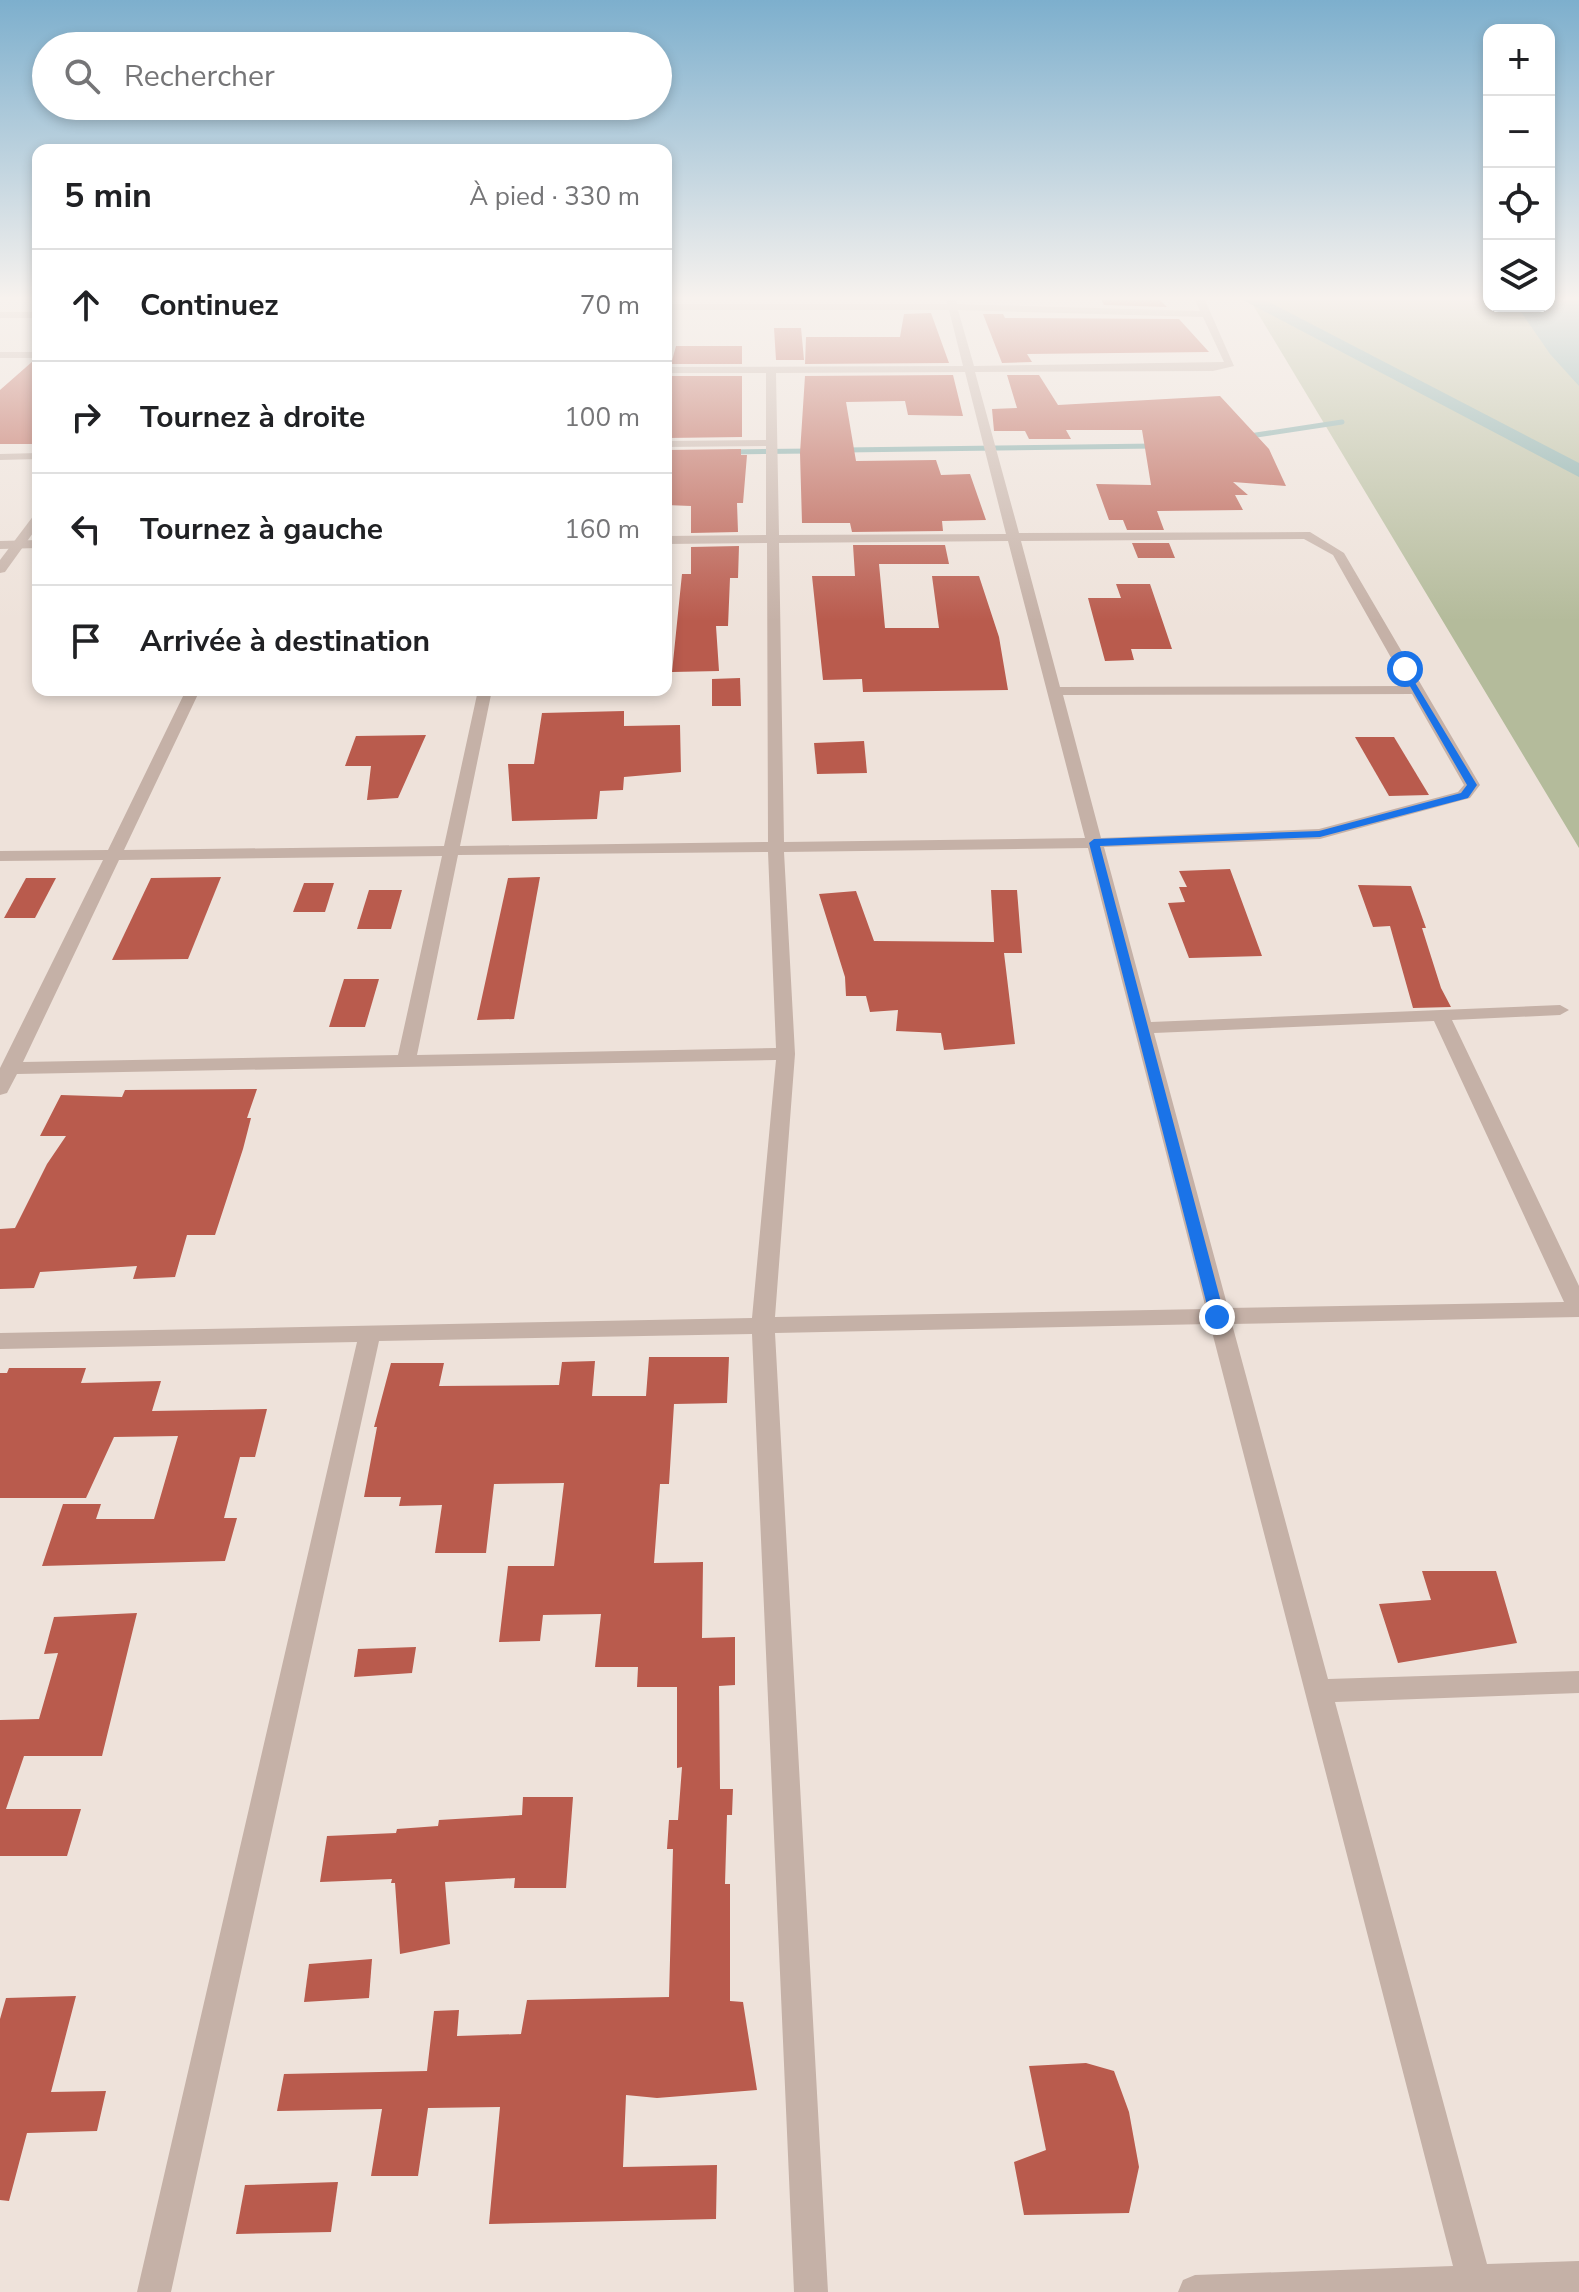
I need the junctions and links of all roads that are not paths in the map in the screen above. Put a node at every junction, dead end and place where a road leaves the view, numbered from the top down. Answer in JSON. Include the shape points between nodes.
{"nodes":[{"id":1,"x":772,"y":407,"type":"edge"},
{"id":2,"x":979,"y":407,"type":"edge"},
{"id":3,"x":773,"y":443,"type":"junction"},
{"id":4,"x":672,"y":444,"type":"edge"},
{"id":5,"x":32,"y":456,"type":"edge"},
{"id":6,"x":0,"y":457,"type":"edge"},
{"id":7,"x":32,"y":526,"type":"edge"},
{"id":8,"x":1014,"y":537,"type":"junction"},
{"id":9,"x":775,"y":539,"type":"junction"},
{"id":10,"x":672,"y":540,"type":"edge"},
{"id":11,"x":32,"y":544,"type":"edge"},
{"id":12,"x":0,"y":545,"type":"edge"},
{"id":13,"x":17,"y":545,"type":"junction"},
{"id":14,"x":0,"y":569,"type":"edge"},
{"id":15,"x":1416,"y":690,"type":"junction"},
{"id":16,"x":1054,"y":691,"type":"junction"},
{"id":17,"x":190,"y":696,"type":"edge"},
{"id":18,"x":484,"y":696,"type":"edge"},
{"id":19,"x":1094,"y":843,"type":"junction"},
{"id":20,"x":776,"y":846,"type":"junction"},
{"id":21,"x":450,"y":850,"type":"junction"},
{"id":22,"x":113,"y":854,"type":"junction"},
{"id":23,"x":0,"y":856,"type":"edge"},
{"id":24,"x":1560,"y":1010,"type":"dead end"},
{"id":25,"x":1440,"y":1015,"type":"junction"},
{"id":26,"x":1143,"y":1028,"type":"junction"},
{"id":27,"x":786,"y":1054,"type":"junction"},
{"id":28,"x":406,"y":1061,"type":"junction"},
{"id":29,"x":10,"y":1068,"type":"junction"},
{"id":30,"x":0,"y":1089,"type":"edge"},
{"id":31,"x":1579,"y":1309,"type":"edge"},
{"id":32,"x":1217,"y":1317,"type":"junction"},
{"id":33,"x":763,"y":1323,"type":"junction"},
{"id":34,"x":370,"y":1333,"type":"junction"},
{"id":35,"x":0,"y":1341,"type":"edge"},
{"id":36,"x":1579,"y":1682,"type":"edge"},
{"id":37,"x":1318,"y":1691,"type":"junction"},
{"id":38,"x":1579,"y":2278,"type":"edge"},
{"id":39,"x":1476,"y":2287,"type":"edge"},
{"id":40,"x":154,"y":2292,"type":"edge"},
{"id":41,"x":811,"y":2292,"type":"edge"},
{"id":42,"x":1195,"y":2292,"type":"edge"}],
"edges":[{"from":1,"to":3,"type":"street"},
{"from":2,"to":8,"type":"street"},
{"from":3,"to":4,"type":"street"},
{"from":3,"to":9,"type":"street"},
{"from":5,"to":6,"type":"street"},
{"from":7,"to":13,"type":"street"},
{"from":8,"to":9,"type":"street"},
{"from":8,"to":15,"type":"street","via":[[1306,535],[1320,540],[1338,553]]},
{"from":8,"to":16,"type":"street"},
{"from":9,"to":10,"type":"street"},
{"from":9,"to":20,"type":"street"},
{"from":11,"to":13,"type":"street"},
{"from":12,"to":13,"type":"street"},
{"from":13,"to":14,"type":"street"},
{"from":15,"to":16,"type":"street"},
{"from":15,"to":19,"type":"street","via":[[1472,785],[1464,795],[1320,834]]},
{"from":16,"to":19,"type":"street"},
{"from":17,"to":22,"type":"street"},
{"from":18,"to":21,"type":"street"},
{"from":19,"to":20,"type":"street"},
{"from":19,"to":26,"type":"street"},
{"from":20,"to":21,"type":"street"},
{"from":20,"to":27,"type":"street"},
{"from":21,"to":22,"type":"street"},
{"from":21,"to":28,"type":"street"},
{"from":22,"to":23,"type":"street"},
{"from":22,"to":29,"type":"street"},
{"from":24,"to":25,"type":"street"},
{"from":25,"to":26,"type":"street"},
{"from":25,"to":31,"type":"street"},
{"from":26,"to":32,"type":"street"},
{"from":27,"to":28,"type":"street"},
{"from":27,"to":33,"type":"street"},
{"from":28,"to":29,"type":"street"},
{"from":29,"to":30,"type":"street"},
{"from":31,"to":32,"type":"street"},
{"from":32,"to":33,"type":"street"},
{"from":32,"to":37,"type":"street"},
{"from":33,"to":34,"type":"street"},
{"from":33,"to":41,"type":"street"},
{"from":34,"to":35,"type":"street"},
{"from":34,"to":40,"type":"street"},
{"from":36,"to":37,"type":"street"},
{"from":37,"to":39,"type":"street"},
{"from":38,"to":39,"type":"street"},
{"from":39,"to":42,"type":"street"}]}
